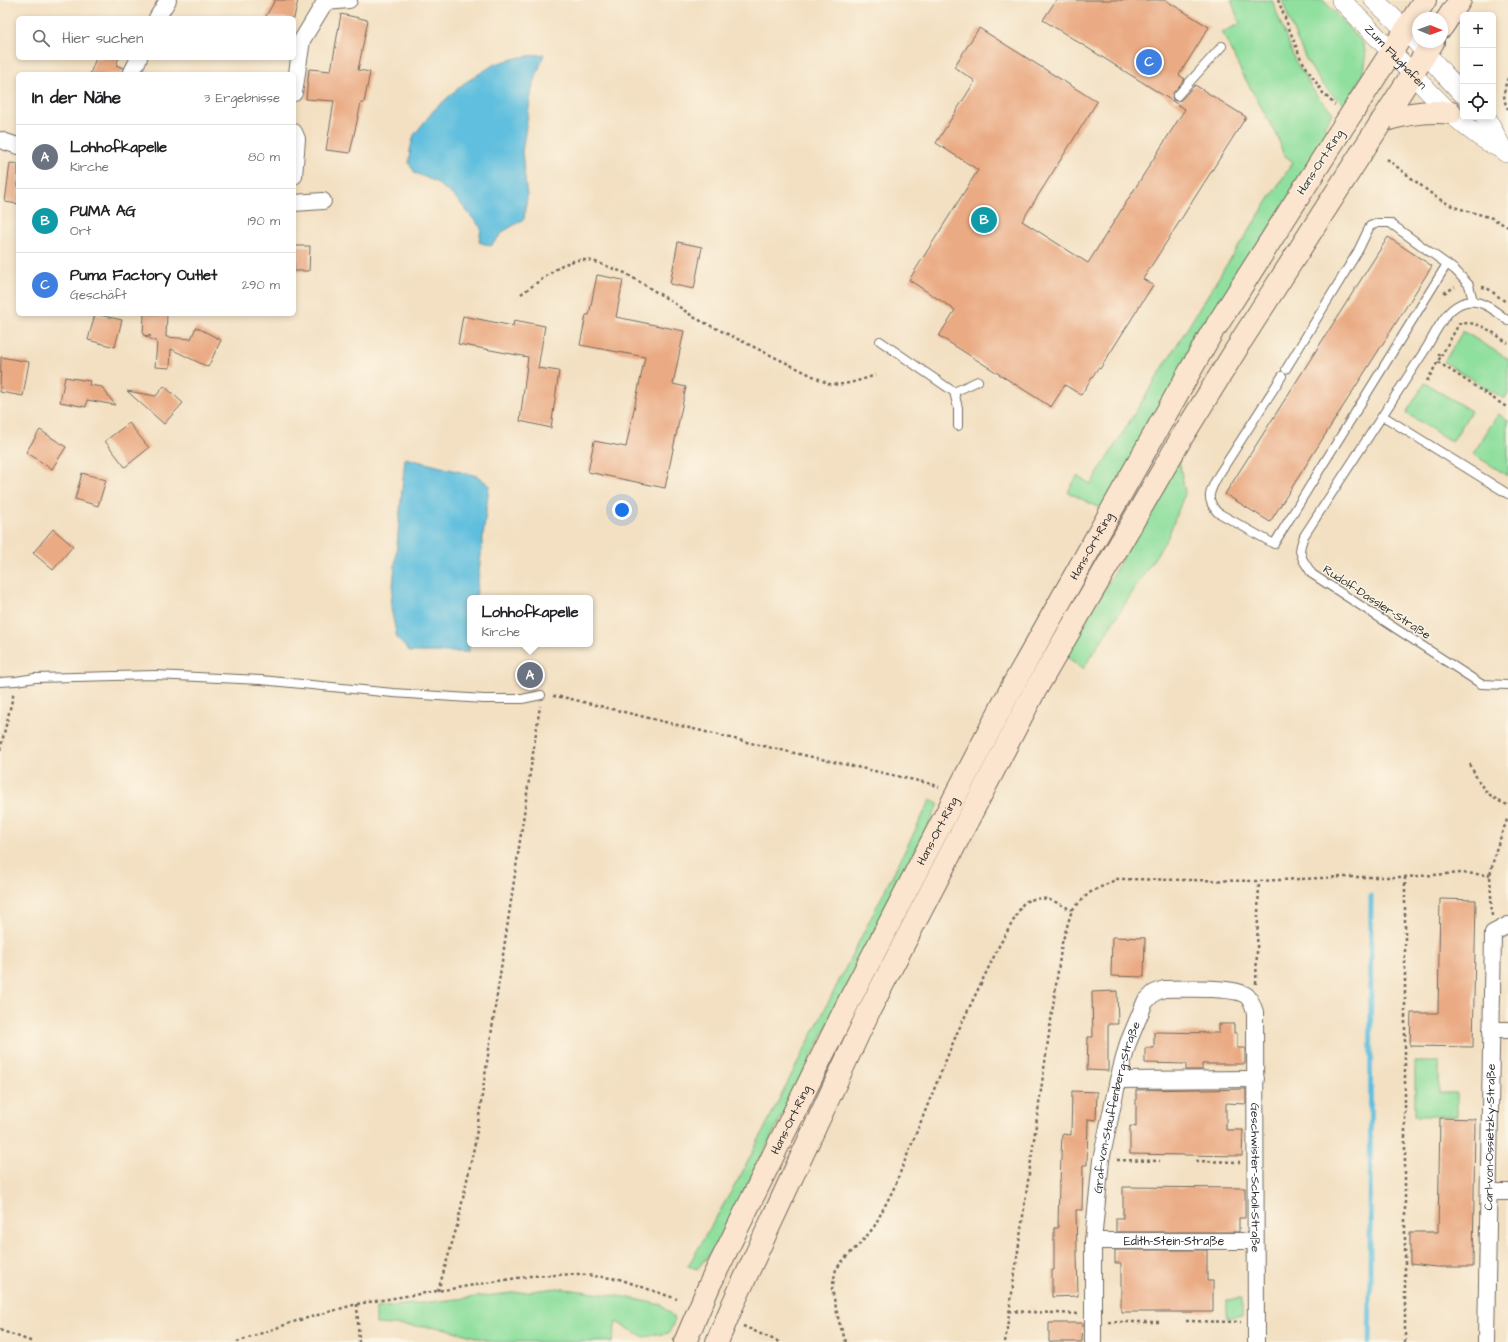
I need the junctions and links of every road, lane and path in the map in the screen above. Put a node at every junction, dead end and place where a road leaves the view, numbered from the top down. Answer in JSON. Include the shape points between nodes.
{"nodes":[{"id":1,"x":168,"y":0,"type":"edge"},
{"id":2,"x":348,"y":0,"type":"edge"},
{"id":3,"x":1278,"y":0,"type":"edge"},
{"id":4,"x":1341,"y":0,"type":"edge"},
{"id":5,"x":1374,"y":0,"type":"edge"},
{"id":6,"x":1425,"y":0,"type":"edge"},
{"id":7,"x":1460,"y":0,"type":"edge"},
{"id":8,"x":158,"y":16,"type":"edge"},
{"id":9,"x":1448,"y":19,"type":"edge"},
{"id":10,"x":1406,"y":30,"type":"junction"},
{"id":11,"x":1412,"y":34,"type":"edge"},
{"id":12,"x":1222,"y":46,"type":"dead end"},
{"id":13,"x":1428,"y":48,"type":"edge"},
{"id":14,"x":1430,"y":48,"type":"edge"},
{"id":15,"x":1392,"y":52,"type":"junction"},
{"id":16,"x":138,"y":60,"type":"edge"},
{"id":17,"x":132,"y":72,"type":"edge"},
{"id":18,"x":1412,"y":74,"type":"junction"},
{"id":19,"x":1508,"y":78,"type":"edge"},
{"id":20,"x":296,"y":80,"type":"edge"},
{"id":21,"x":1460,"y":90,"type":"edge"},
{"id":22,"x":1177,"y":96,"type":"dead end"},
{"id":23,"x":1347,"y":106,"type":"junction"},
{"id":24,"x":1508,"y":109,"type":"edge"},
{"id":25,"x":1451,"y":113,"type":"junction"},
{"id":26,"x":1488,"y":120,"type":"edge"},
{"id":27,"x":1382,"y":121,"type":"junction"},
{"id":28,"x":296,"y":137,"type":"edge"},
{"id":29,"x":0,"y":140,"type":"edge"},
{"id":30,"x":16,"y":145,"type":"edge"},
{"id":31,"x":296,"y":151,"type":"edge"},
{"id":32,"x":1505,"y":152,"type":"edge"},
{"id":33,"x":1388,"y":159,"type":"dead end"},
{"id":34,"x":323,"y":201,"type":"dead end"},
{"id":35,"x":296,"y":203,"type":"edge"},
{"id":36,"x":1508,"y":227,"type":"edge"},
{"id":37,"x":1447,"y":264,"type":"junction"},
{"id":38,"x":521,"y":294,"type":"dead end"},
{"id":39,"x":1473,"y":301,"type":"junction"},
{"id":40,"x":1508,"y":321,"type":"edge"},
{"id":41,"x":880,"y":341,"type":"dead end"},
{"id":42,"x":1508,"y":343,"type":"edge"},
{"id":43,"x":1441,"y":356,"type":"dead end"},
{"id":44,"x":1438,"y":362,"type":"dead end"},
{"id":45,"x":876,"y":375,"type":"dead end"},
{"id":46,"x":978,"y":381,"type":"dead end"},
{"id":47,"x":954,"y":392,"type":"junction"},
{"id":48,"x":1508,"y":408,"type":"edge"},
{"id":49,"x":1383,"y":416,"type":"junction"},
{"id":50,"x":958,"y":426,"type":"dead end"},
{"id":51,"x":1508,"y":494,"type":"edge"},
{"id":52,"x":16,"y":681,"type":"junction"},
{"id":53,"x":0,"y":682,"type":"edge"},
{"id":54,"x":1508,"y":685,"type":"edge"},
{"id":55,"x":541,"y":695,"type":"junction"},
{"id":56,"x":0,"y":750,"type":"edge"},
{"id":57,"x":1470,"y":764,"type":"dead end"},
{"id":58,"x":956,"y":796,"type":"junction"},
{"id":59,"x":1508,"y":805,"type":"edge"},
{"id":60,"x":1508,"y":818,"type":"edge"},
{"id":61,"x":1490,"y":875,"type":"junction"},
{"id":62,"x":1259,"y":880,"type":"dead end"},
{"id":63,"x":1072,"y":910,"type":"dead end"},
{"id":64,"x":1508,"y":925,"type":"edge"},
{"id":65,"x":1493,"y":933,"type":"junction"},
{"id":66,"x":1255,"y":1012,"type":"junction"},
{"id":67,"x":1492,"y":1030,"type":"junction"},
{"id":68,"x":1508,"y":1030,"type":"edge"},
{"id":69,"x":1256,"y":1078,"type":"junction"},
{"id":70,"x":1118,"y":1080,"type":"junction"},
{"id":71,"x":1101,"y":1160,"type":"junction"},
{"id":72,"x":1160,"y":1161,"type":"dead end"},
{"id":73,"x":1196,"y":1161,"type":"dead end"},
{"id":74,"x":1256,"y":1162,"type":"junction"},
{"id":75,"x":1489,"y":1192,"type":"junction"},
{"id":76,"x":1508,"y":1192,"type":"edge"},
{"id":77,"x":1093,"y":1241,"type":"junction"},
{"id":78,"x":1255,"y":1241,"type":"junction"},
{"id":79,"x":438,"y":1291,"type":"junction"},
{"id":80,"x":677,"y":1299,"type":"dead end"},
{"id":81,"x":357,"y":1304,"type":"junction"},
{"id":82,"x":1009,"y":1311,"type":"dead end"},
{"id":83,"x":1093,"y":1318,"type":"junction"},
{"id":84,"x":1186,"y":1321,"type":"dead end"},
{"id":85,"x":1160,"y":1322,"type":"dead end"},
{"id":86,"x":1256,"y":1323,"type":"junction"},
{"id":87,"x":740,"y":1325,"type":"dead end"},
{"id":88,"x":0,"y":1330,"type":"edge"},
{"id":89,"x":33,"y":1342,"type":"edge"},
{"id":90,"x":237,"y":1342,"type":"edge"},
{"id":91,"x":359,"y":1342,"type":"edge"},
{"id":92,"x":685,"y":1342,"type":"edge"},
{"id":93,"x":717,"y":1342,"type":"edge"},
{"id":94,"x":779,"y":1342,"type":"edge"},
{"id":95,"x":846,"y":1342,"type":"edge"},
{"id":96,"x":1093,"y":1342,"type":"edge"},
{"id":97,"x":1256,"y":1342,"type":"edge"},
{"id":98,"x":1405,"y":1342,"type":"edge"},
{"id":99,"x":1486,"y":1342,"type":"edge"}],
"edges":[{"from":1,"to":8,"type":"street"},
{"from":2,"to":20,"type":"street","via":[[325,2],[302,40]]},
{"from":3,"to":23,"type":"path","via":[[1301,59],[1323,93]]},
{"from":4,"to":15,"type":"street","name":"Zum Flughafen"},
{"from":5,"to":10,"type":"street","name":"Zum Flughafen"},
{"from":6,"to":10,"type":"main road","name":"Hans-Ort-Ring"},
{"from":7,"to":9,"type":"main road"},
{"from":10,"to":11,"type":"street","name":"Zum Flughafen"},
{"from":10,"to":15,"type":"main road","name":"Hans-Ort-Ring"},
{"from":12,"to":22,"type":"lane"},
{"from":13,"to":18,"type":"main road","name":"Hans-Ort-Ring"},
{"from":14,"to":21,"type":"street","name":"Zum Flughafen"},
{"from":15,"to":18,"type":"street","name":"Zum Flughafen"},
{"from":15,"to":23,"type":"main road","name":"Hans-Ort-Ring"},
{"from":16,"to":17,"type":"street"},
{"from":18,"to":25,"type":"street","name":"Zum Flughafen"},
{"from":18,"to":27,"type":"main road","name":"Hans-Ort-Ring"},
{"from":19,"to":24,"type":"path","via":[[1504,87],[1504,97]]},
{"from":23,"to":58,"type":"main road","name":"Hans-Ort-Ring","bridge":true,"via":[[1337,136],[1214,329],[1013,685]]},
{"from":25,"to":27,"type":"main road","via":[[1426,112]]},
{"from":25,"to":32,"type":"street","name":"Zum Flughafen","via":[[1467,129]]},
{"from":26,"to":32,"type":"street"},
{"from":27,"to":93,"type":"main road","name":"Hans-Ort-Ring","bridge":true,"via":[[1182,437],[1033,694],[869,1011]]},
{"from":28,"to":31,"type":"street"},
{"from":29,"to":30,"type":"street"},
{"from":33,"to":36,"type":"path","via":[[1437,198],[1492,218]]},
{"from":34,"to":35,"type":"street"},
{"from":37,"to":37,"type":"lane","via":[[1274,544],[1218,512],[1211,505],[1211,489],[1358,251],[1370,226],[1390,223]]},
{"from":37,"to":39,"type":"lane","via":[[1469,285]]},
{"from":38,"to":45,"type":"path","via":[[562,264],[569,261],[593,261],[625,273],[695,318],[829,384],[843,385]]},
{"from":39,"to":40,"type":"lane","via":[[1484,304]]},
{"from":39,"to":49,"type":"lane","name":"Rudolf-Dassler-Straße","via":[[1452,308],[1444,316]]},
{"from":41,"to":47,"type":"lane"},
{"from":42,"to":43,"type":"path","via":[[1478,324],[1469,322],[1459,324]]},
{"from":44,"to":48,"type":"path"},
{"from":46,"to":47,"type":"lane"},
{"from":47,"to":50,"type":"lane","via":[[958,408]]},
{"from":49,"to":51,"type":"lane"},
{"from":49,"to":54,"type":"lane","name":"Rudolf-Dassler-Straße","via":[[1304,536],[1300,551],[1303,560],[1312,574],[1481,684]]},
{"from":52,"to":53,"type":"lane"},
{"from":52,"to":55,"type":"lane","via":[[35,678],[155,675],[260,680],[484,699],[522,699]]},
{"from":52,"to":56,"type":"path"},
{"from":55,"to":58,"type":"path","via":[[567,698],[932,784]]},
{"from":55,"to":79,"type":"path","via":[[476,1143],[457,1226]]},
{"from":57,"to":59,"type":"path","via":[[1486,792]]},
{"from":58,"to":92,"type":"main road","name":"Hans-Ort-Ring","via":[[846,1008],[709,1286]]},
{"from":60,"to":61,"type":"path"},
{"from":61,"to":65,"type":"path"},
{"from":61,"to":98,"type":"path","via":[[1461,873],[1405,877]]},
{"from":62,"to":66,"type":"path"},
{"from":63,"to":95,"type":"path","via":[[1045,897],[1024,902],[999,946],[957,1033],[893,1190],[874,1227],[836,1269],[832,1289],[838,1322]]},
{"from":64,"to":65,"type":"street"},
{"from":65,"to":67,"type":"street","name":"Carl-von-Ossietzky-Straße"},
{"from":66,"to":69,"type":"street","name":"Geschwister-Scholl-Straße"},
{"from":66,"to":70,"type":"street","name":"Graf-von-Stauffenberg-Straße","via":[[1246,995],[1234,990],[1164,989],[1154,992],[1138,1017]]},
{"from":67,"to":68,"type":"street"},
{"from":67,"to":75,"type":"street","name":"Carl-von-Ossietzky-Straße"},
{"from":69,"to":70,"type":"street"},
{"from":69,"to":74,"type":"street","name":"Geschwister-Scholl-Straße"},
{"from":70,"to":71,"type":"street","name":"Graf-von-Stauffenberg-Straße"},
{"from":71,"to":72,"type":"path"},
{"from":71,"to":77,"type":"street","name":"Graf-von-Stauffenberg-Straße"},
{"from":73,"to":74,"type":"path"},
{"from":74,"to":78,"type":"street","name":"Geschwister-Scholl-Straße"},
{"from":75,"to":76,"type":"street"},
{"from":75,"to":99,"type":"street","name":"Carl-von-Ossietzky-Straße"},
{"from":77,"to":78,"type":"street","name":"Edith-Stein-Straße"},
{"from":77,"to":83,"type":"street","name":"Graf-von-Stauffenberg-Straße"},
{"from":78,"to":86,"type":"street","name":"Geschwister-Scholl-Straße"},
{"from":79,"to":80,"type":"path","via":[[530,1276],[578,1274],[619,1279]]},
{"from":79,"to":81,"type":"path"},
{"from":81,"to":90,"type":"path","via":[[293,1322]]},
{"from":81,"to":91,"type":"path"},
{"from":82,"to":83,"type":"path"},
{"from":83,"to":85,"type":"path"},
{"from":83,"to":96,"type":"street","name":"Graf-von-Stauffenberg-Straße"},
{"from":84,"to":86,"type":"path"},
{"from":86,"to":97,"type":"street","name":"Geschwister-Scholl-Straße"},
{"from":87,"to":94,"type":"path"},
{"from":88,"to":89,"type":"path"}]}
